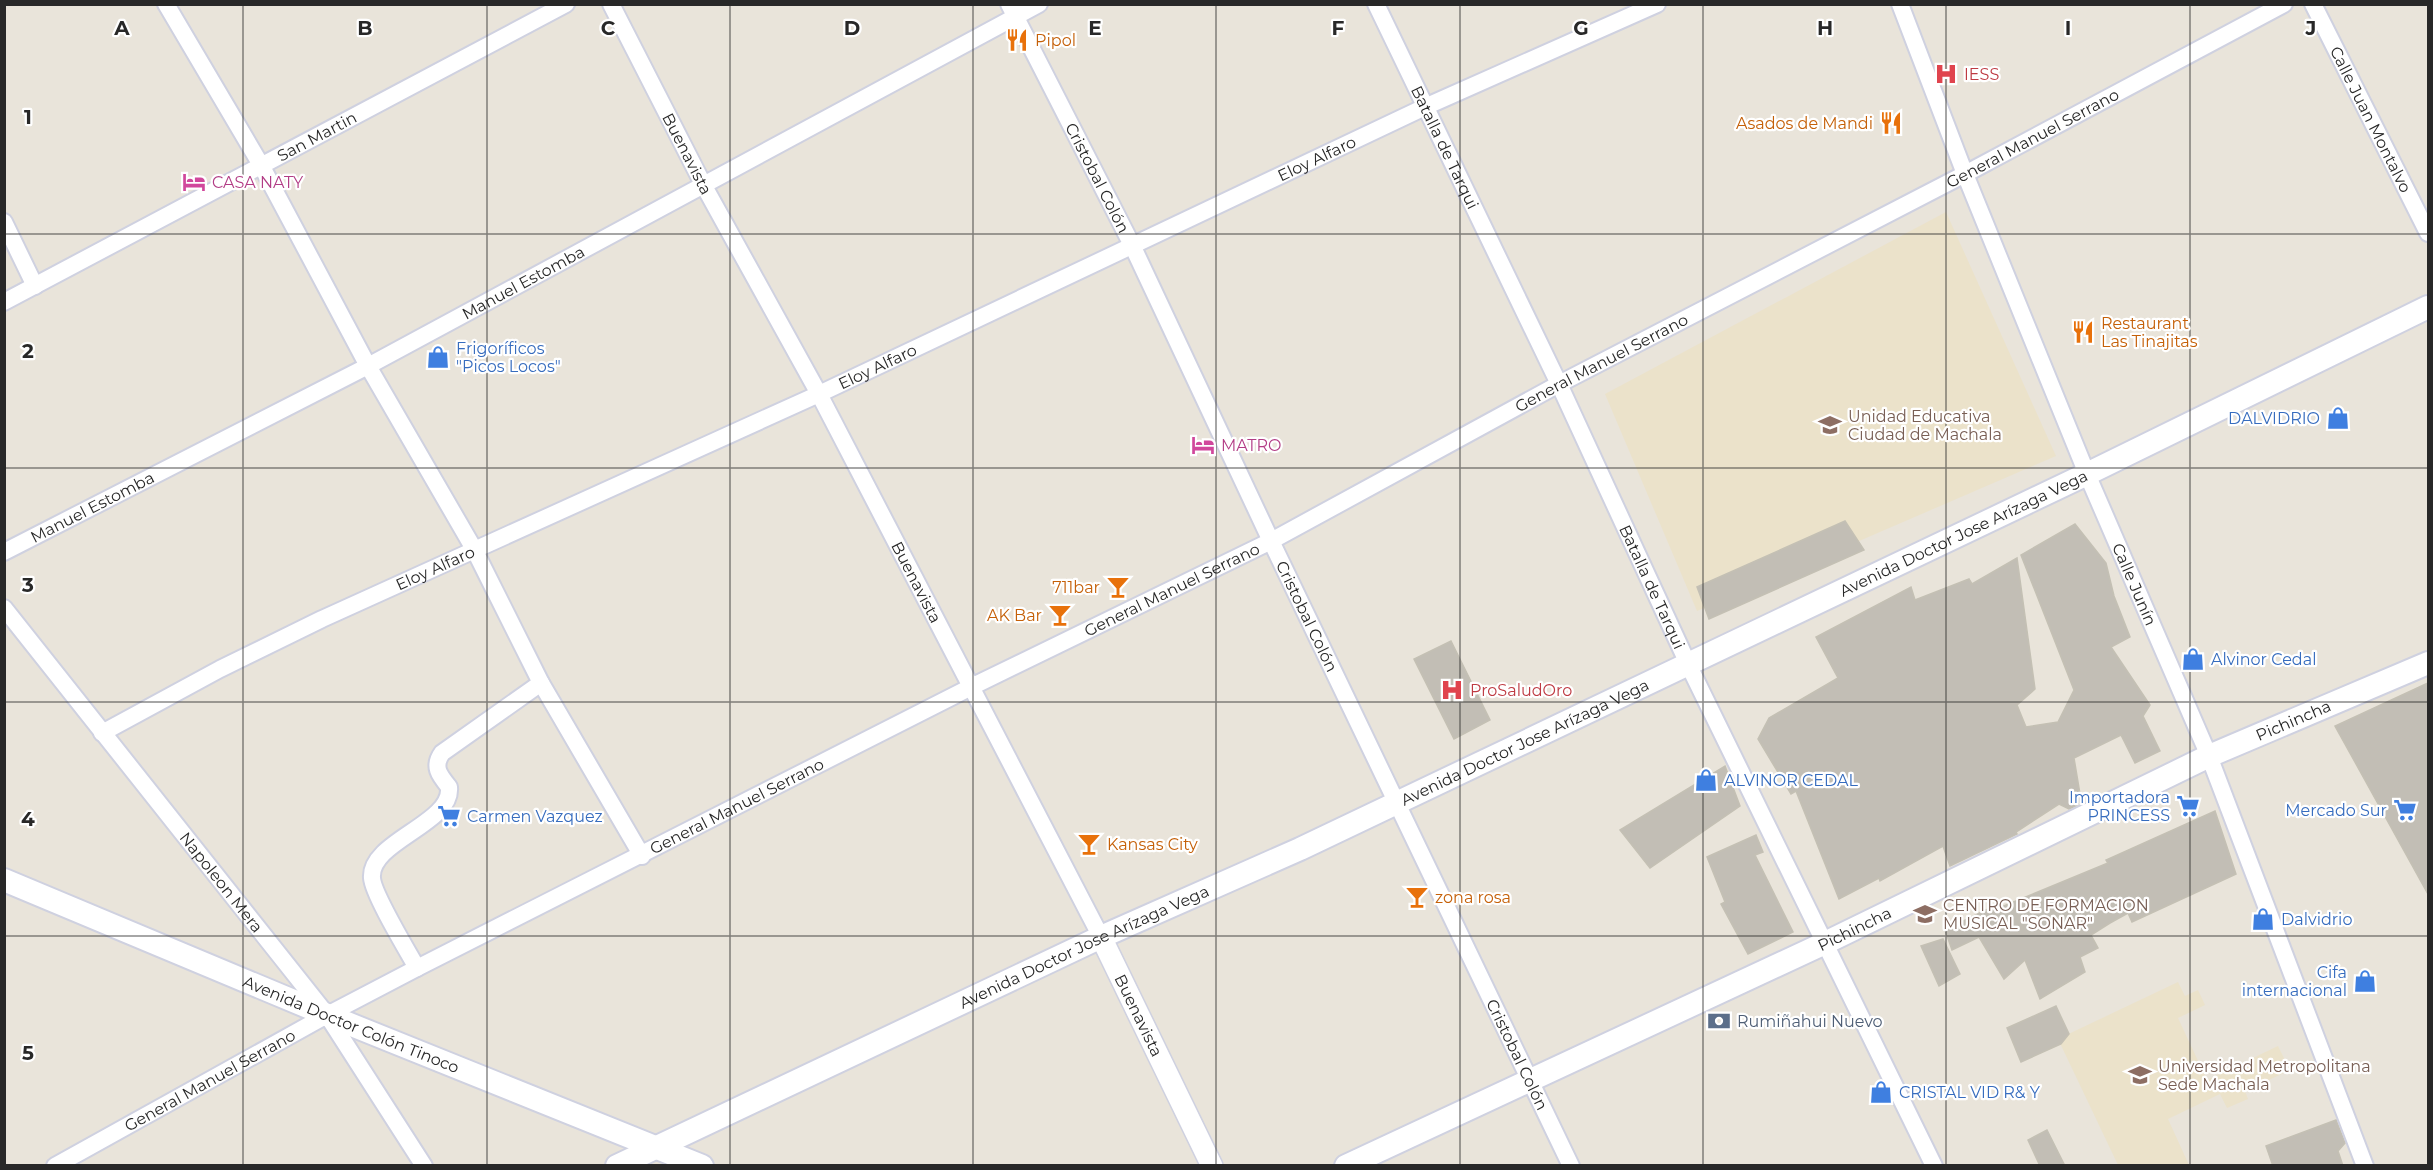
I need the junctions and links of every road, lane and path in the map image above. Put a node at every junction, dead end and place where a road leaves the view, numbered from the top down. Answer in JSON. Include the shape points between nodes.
{"nodes":[{"id":1,"x":166,"y":4,"type":"edge"},
{"id":2,"x":566,"y":4,"type":"edge"},
{"id":3,"x":611,"y":4,"type":"edge"},
{"id":4,"x":1039,"y":4,"type":"edge"},
{"id":5,"x":1376,"y":4,"type":"edge"},
{"id":6,"x":1657,"y":4,"type":"edge"},
{"id":7,"x":1900,"y":4,"type":"edge"},
{"id":8,"x":2284,"y":4,"type":"edge"},
{"id":9,"x":2313,"y":4,"type":"edge"},
{"id":10,"x":1012,"y":11,"type":"edge"},
{"id":11,"x":1427,"y":106,"type":"junction"},
{"id":12,"x":261,"y":165,"type":"junction"},
{"id":13,"x":1965,"y":174,"type":"junction"},
{"id":14,"x":704,"y":186,"type":"junction"},
{"id":15,"x":4,"y":222,"type":"edge"},
{"id":16,"x":2428,"y":233,"type":"edge"},
{"id":17,"x":1132,"y":245,"type":"junction"},
{"id":18,"x":35,"y":286,"type":"junction"},
{"id":19,"x":4,"y":302,"type":"edge"},
{"id":20,"x":2428,"y":307,"type":"edge"},
{"id":21,"x":368,"y":366,"type":"junction"},
{"id":22,"x":1559,"y":384,"type":"junction"},
{"id":23,"x":819,"y":393,"type":"junction"},
{"id":24,"x":2087,"y":474,"type":"junction"},
{"id":25,"x":1271,"y":541,"type":"junction"},
{"id":26,"x":474,"y":549,"type":"junction"},
{"id":27,"x":4,"y":552,"type":"edge"},
{"id":28,"x":4,"y":608,"type":"edge"},
{"id":29,"x":1688,"y":663,"type":"junction"},
{"id":30,"x":2428,"y":663,"type":"edge"},
{"id":31,"x":541,"y":683,"type":"junction"},
{"id":32,"x":971,"y":687,"type":"junction"},
{"id":33,"x":102,"y":733,"type":"junction"},
{"id":34,"x":2209,"y":756,"type":"junction"},
{"id":35,"x":1396,"y":803,"type":"junction"},
{"id":36,"x":642,"y":856,"type":"junction"},
{"id":37,"x":4,"y":880,"type":"edge"},
{"id":38,"x":1101,"y":937,"type":"junction"},
{"id":39,"x":1825,"y":943,"type":"junction"},
{"id":40,"x":417,"y":968,"type":"junction"},
{"id":41,"x":327,"y":1015,"type":"junction"},
{"id":42,"x":1531,"y":1081,"type":"junction"},
{"id":43,"x":657,"y":1147,"type":"junction"},
{"id":44,"x":55,"y":1166,"type":"edge"},
{"id":45,"x":424,"y":1166,"type":"edge"},
{"id":46,"x":616,"y":1166,"type":"edge"},
{"id":47,"x":702,"y":1166,"type":"edge"},
{"id":48,"x":1212,"y":1166,"type":"edge"},
{"id":49,"x":1346,"y":1166,"type":"edge"},
{"id":50,"x":1571,"y":1166,"type":"edge"},
{"id":51,"x":1934,"y":1166,"type":"edge"},
{"id":52,"x":2365,"y":1166,"type":"edge"}],
"edges":[{"from":1,"to":12,"type":"street"},
{"from":2,"to":12,"type":"street","name":"San Martin"},
{"from":3,"to":14,"type":"street","name":"Buenavista"},
{"from":4,"to":10,"type":"street","name":"Manuel Estomba"},
{"from":5,"to":11,"type":"street","name":"Batalla de Tarqui"},
{"from":6,"to":11,"type":"street","name":"Eloy Alfaro"},
{"from":7,"to":13,"type":"street","name":"Calle Junín"},
{"from":8,"to":13,"type":"street","name":"General Manuel Serrano"},
{"from":9,"to":16,"type":"street","name":"Calle Juan Montalvo"},
{"from":10,"to":14,"type":"street","name":"Manuel Estomba"},
{"from":10,"to":17,"type":"street","name":"Cristobal Colón"},
{"from":11,"to":17,"type":"street","name":"Eloy Alfaro"},
{"from":11,"to":22,"type":"street","name":"Batalla de Tarqui"},
{"from":12,"to":18,"type":"street","name":"San Martin"},
{"from":12,"to":21,"type":"street"},
{"from":13,"to":22,"type":"street","name":"General Manuel Serrano"},
{"from":13,"to":24,"type":"street","name":"Calle Junín"},
{"from":14,"to":21,"type":"street","name":"Manuel Estomba"},
{"from":14,"to":23,"type":"street","name":"Buenavista"},
{"from":15,"to":18,"type":"street"},
{"from":17,"to":23,"type":"street","name":"Eloy Alfaro"},
{"from":17,"to":25,"type":"street","name":"Cristobal Colón"},
{"from":18,"to":19,"type":"street","name":"San Martin"},
{"from":20,"to":24,"type":"main road","name":"Avenida Doctor Jose Arízaga Vega"},
{"from":21,"to":26,"type":"street"},
{"from":21,"to":27,"type":"street","name":"Manuel Estomba"},
{"from":22,"to":25,"type":"street","name":"General Manuel Serrano"},
{"from":22,"to":29,"type":"street","name":"Batalla de Tarqui"},
{"from":23,"to":26,"type":"street","name":"Eloy Alfaro"},
{"from":23,"to":32,"type":"street","name":"Buenavista"},
{"from":24,"to":29,"type":"main road","name":"Avenida Doctor Jose Arízaga Vega"},
{"from":24,"to":34,"type":"street","name":"Calle Junín"},
{"from":25,"to":32,"type":"street","name":"General Manuel Serrano"},
{"from":25,"to":35,"type":"street","name":"Cristobal Colón"},
{"from":26,"to":31,"type":"street"},
{"from":26,"to":33,"type":"street","name":"Eloy Alfaro","via":[[220,669]]},
{"from":28,"to":33,"type":"street","name":"Napoleon Mera"},
{"from":29,"to":35,"type":"main road","name":"Avenida Doctor Jose Arízaga Vega"},
{"from":29,"to":39,"type":"street","name":"Batalla de Tarqui"},
{"from":30,"to":34,"type":"main road","name":"Pichincha"},
{"from":31,"to":36,"type":"street"},
{"from":31,"to":40,"type":"street","via":[[442,753],[437,768],[449,788],[445,804],[382,856],[372,869],[374,887]]},
{"from":32,"to":36,"type":"street","name":"General Manuel Serrano"},
{"from":32,"to":38,"type":"street","name":"Buenavista"},
{"from":33,"to":41,"type":"street","name":"Napoleon Mera"},
{"from":34,"to":39,"type":"main road","name":"Pichincha"},
{"from":34,"to":52,"type":"street","name":"Calle Junín"},
{"from":35,"to":38,"type":"main road","name":"Avenida Doctor Jose Arízaga Vega"},
{"from":35,"to":42,"type":"street","name":"Cristobal Colón"},
{"from":36,"to":40,"type":"street","name":"General Manuel Serrano"},
{"from":37,"to":41,"type":"main road","name":"Avenida Doctor Colón Tinoco"},
{"from":38,"to":43,"type":"main road","name":"Avenida Doctor Jose Arízaga Vega"},
{"from":38,"to":48,"type":"street","name":"Buenavista"},
{"from":39,"to":42,"type":"main road","name":"Pichincha"},
{"from":39,"to":51,"type":"street","name":"Batalla de Tarqui"},
{"from":40,"to":41,"type":"street","name":"General Manuel Serrano"},
{"from":41,"to":43,"type":"main road","name":"Avenida Doctor Colón Tinoco"},
{"from":41,"to":44,"type":"street","name":"General Manuel Serrano"},
{"from":41,"to":45,"type":"street","name":"Napoleon Mera"},
{"from":42,"to":49,"type":"main road","name":"Pichincha"},
{"from":42,"to":50,"type":"street","name":"Cristobal Colón"},
{"from":43,"to":46,"type":"main road","name":"Avenida Doctor Jose Arízaga Vega"},
{"from":43,"to":47,"type":"main road","name":"Avenida Doctor Colón Tinoco"}]}
